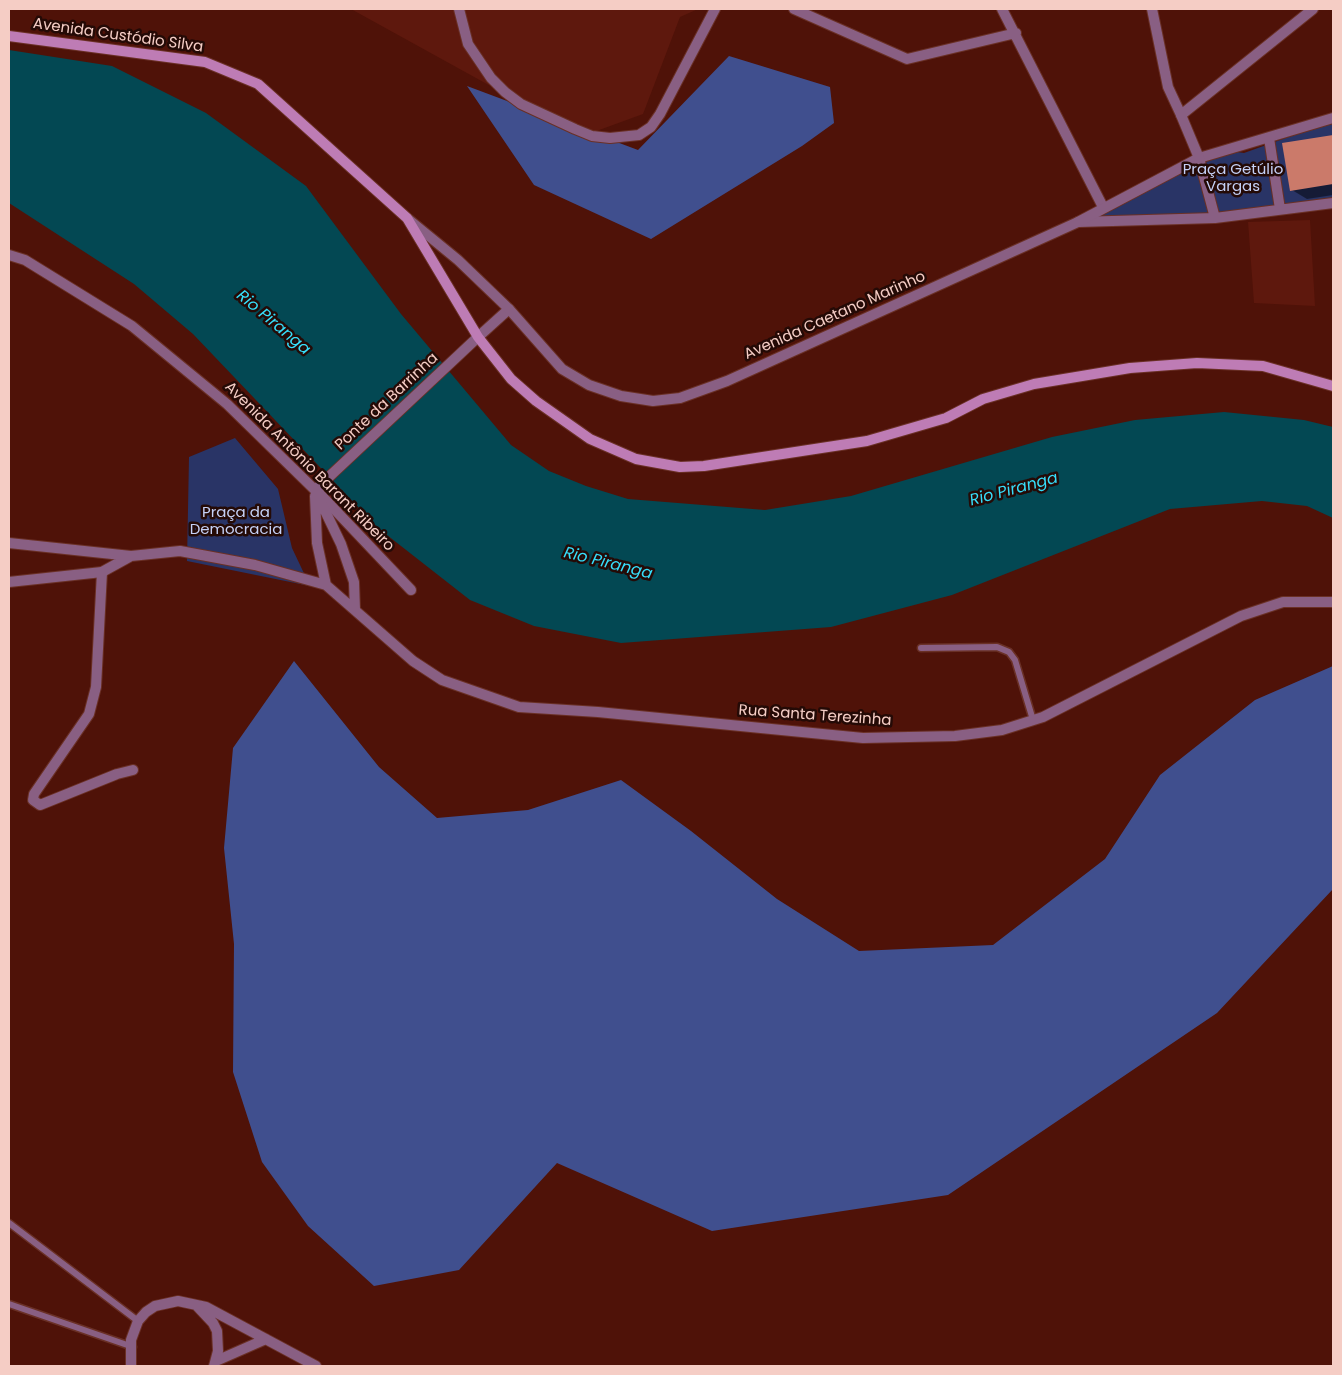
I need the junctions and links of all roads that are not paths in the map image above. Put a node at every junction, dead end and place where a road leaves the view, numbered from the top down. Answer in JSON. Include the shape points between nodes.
{"nodes":[{"id":1,"x":459,"y":9,"type":"edge"},
{"id":2,"x":715,"y":9,"type":"edge"},
{"id":3,"x":794,"y":9,"type":"edge"},
{"id":4,"x":1002,"y":9,"type":"edge"},
{"id":5,"x":1152,"y":9,"type":"edge"},
{"id":6,"x":1313,"y":9,"type":"edge"},
{"id":7,"x":1016,"y":33,"type":"junction"},
{"id":8,"x":9,"y":36,"type":"edge"},
{"id":9,"x":1180,"y":115,"type":"junction"},
{"id":10,"x":1333,"y":118,"type":"edge"},
{"id":11,"x":1269,"y":138,"type":"junction"},
{"id":12,"x":1199,"y":158,"type":"junction"},
{"id":13,"x":1333,"y":203,"type":"edge"},
{"id":14,"x":1104,"y":207,"type":"junction"},
{"id":15,"x":1280,"y":209,"type":"junction"},
{"id":16,"x":407,"y":218,"type":"junction"},
{"id":17,"x":1215,"y":218,"type":"junction"},
{"id":18,"x":1078,"y":222,"type":"junction"},
{"id":19,"x":9,"y":255,"type":"edge"},
{"id":20,"x":509,"y":309,"type":"junction"},
{"id":21,"x":478,"y":337,"type":"junction"},
{"id":22,"x":1333,"y":386,"type":"edge"},
{"id":23,"x":318,"y":486,"type":"junction"},
{"id":24,"x":9,"y":543,"type":"edge"},
{"id":25,"x":131,"y":556,"type":"junction"},
{"id":26,"x":102,"y":572,"type":"junction"},
{"id":27,"x":9,"y":582,"type":"edge"},
{"id":28,"x":326,"y":585,"type":"junction"},
{"id":29,"x":411,"y":590,"type":"dead end"},
{"id":30,"x":1333,"y":602,"type":"edge"},
{"id":31,"x":355,"y":610,"type":"junction"},
{"id":32,"x":921,"y":648,"type":"dead end"},
{"id":33,"x":1033,"y":720,"type":"junction"},
{"id":34,"x":133,"y":770,"type":"dead end"},
{"id":35,"x":9,"y":1223,"type":"edge"},
{"id":36,"x":192,"y":1303,"type":"junction"},
{"id":37,"x":9,"y":1304,"type":"edge"},
{"id":38,"x":138,"y":1321,"type":"junction"},
{"id":39,"x":266,"y":1339,"type":"junction"},
{"id":40,"x":133,"y":1347,"type":"junction"},
{"id":41,"x":215,"y":1364,"type":"edge"},
{"id":42,"x":131,"y":1366,"type":"edge"},
{"id":43,"x":316,"y":1366,"type":"edge"}],
"edges":[{"from":1,"to":2,"type":"street","via":[[468,44],[491,78],[505,92],[521,104],[592,136],[618,138],[640,135],[651,128]]},
{"from":3,"to":7,"type":"street","via":[[907,59]]},
{"from":4,"to":7,"type":"street"},
{"from":5,"to":9,"type":"street","via":[[1168,87]]},
{"from":6,"to":9,"type":"street"},
{"from":7,"to":14,"type":"street"},
{"from":8,"to":16,"type":"main road","name":"Avenida Custódio Silva","via":[[205,62],[258,84]]},
{"from":9,"to":12,"type":"street"},
{"from":10,"to":11,"type":"street"},
{"from":11,"to":12,"type":"street"},
{"from":11,"to":15,"type":"street"},
{"from":12,"to":14,"type":"street"},
{"from":12,"to":17,"type":"street"},
{"from":13,"to":15,"type":"street","name":"Avenida Caetano Marinho"},
{"from":14,"to":18,"type":"street"},
{"from":15,"to":17,"type":"street","name":"Avenida Caetano Marinho"},
{"from":16,"to":20,"type":"street","name":"Avenida Caetano Marinho","via":[[458,260]]},
{"from":16,"to":21,"type":"main road","name":"Avenida Custódio Silva"},
{"from":17,"to":18,"type":"street","name":"Avenida Caetano Marinho"},
{"from":18,"to":20,"type":"street","name":"Avenida Caetano Marinho","via":[[727,381],[674,399],[653,401],[622,396],[576,378],[562,369]]},
{"from":19,"to":23,"type":"street","name":"Avenida Antônio Barant Ribeiro","via":[[25,260],[132,326],[227,404]]},
{"from":20,"to":21,"type":"street","name":"Ponte da Barrinha"},
{"from":21,"to":22,"type":"main road","name":"Avenida Custódio Silva","via":[[510,379],[590,440],[636,459],[680,467],[866,442],[946,418],[983,399],[1034,384],[1130,368],[1197,363],[1263,366]]},
{"from":21,"to":23,"type":"street","name":"Ponte da Barrinha"},
{"from":23,"to":28,"type":"street","via":[[317,543]]},
{"from":23,"to":29,"type":"street","name":"Avenida Antônio Barant Ribeiro"},
{"from":23,"to":31,"type":"street","via":[[354,582]]},
{"from":24,"to":25,"type":"street"},
{"from":25,"to":26,"type":"street"},
{"from":25,"to":28,"type":"street","via":[[180,551],[255,565]]},
{"from":26,"to":27,"type":"street"},
{"from":26,"to":34,"type":"street","via":[[96,687],[89,714],[33,800],[40,805]]},
{"from":28,"to":31,"type":"street","name":"Rua Santa Terezinha"},
{"from":30,"to":33,"type":"street","name":"Rua Santa Terezinha","via":[[1283,602],[1242,616]]},
{"from":31,"to":33,"type":"street","name":"Rua Santa Terezinha","via":[[414,662],[442,680],[519,707],[863,738],[955,736],[1002,730]]},
{"from":32,"to":33,"type":"lane","via":[[998,647],[1009,652],[1015,660]]},
{"from":35,"to":38,"type":"lane"},
{"from":36,"to":38,"type":"street","via":[[166,1302],[146,1312]]},
{"from":36,"to":39,"type":"street","via":[[206,1307]]},
{"from":36,"to":41,"type":"street","via":[[213,1323],[218,1340]]},
{"from":37,"to":40,"type":"lane"},
{"from":38,"to":40,"type":"street","via":[[132,1332]]},
{"from":39,"to":41,"type":"street"},
{"from":39,"to":43,"type":"street"},
{"from":40,"to":42,"type":"street"}]}
